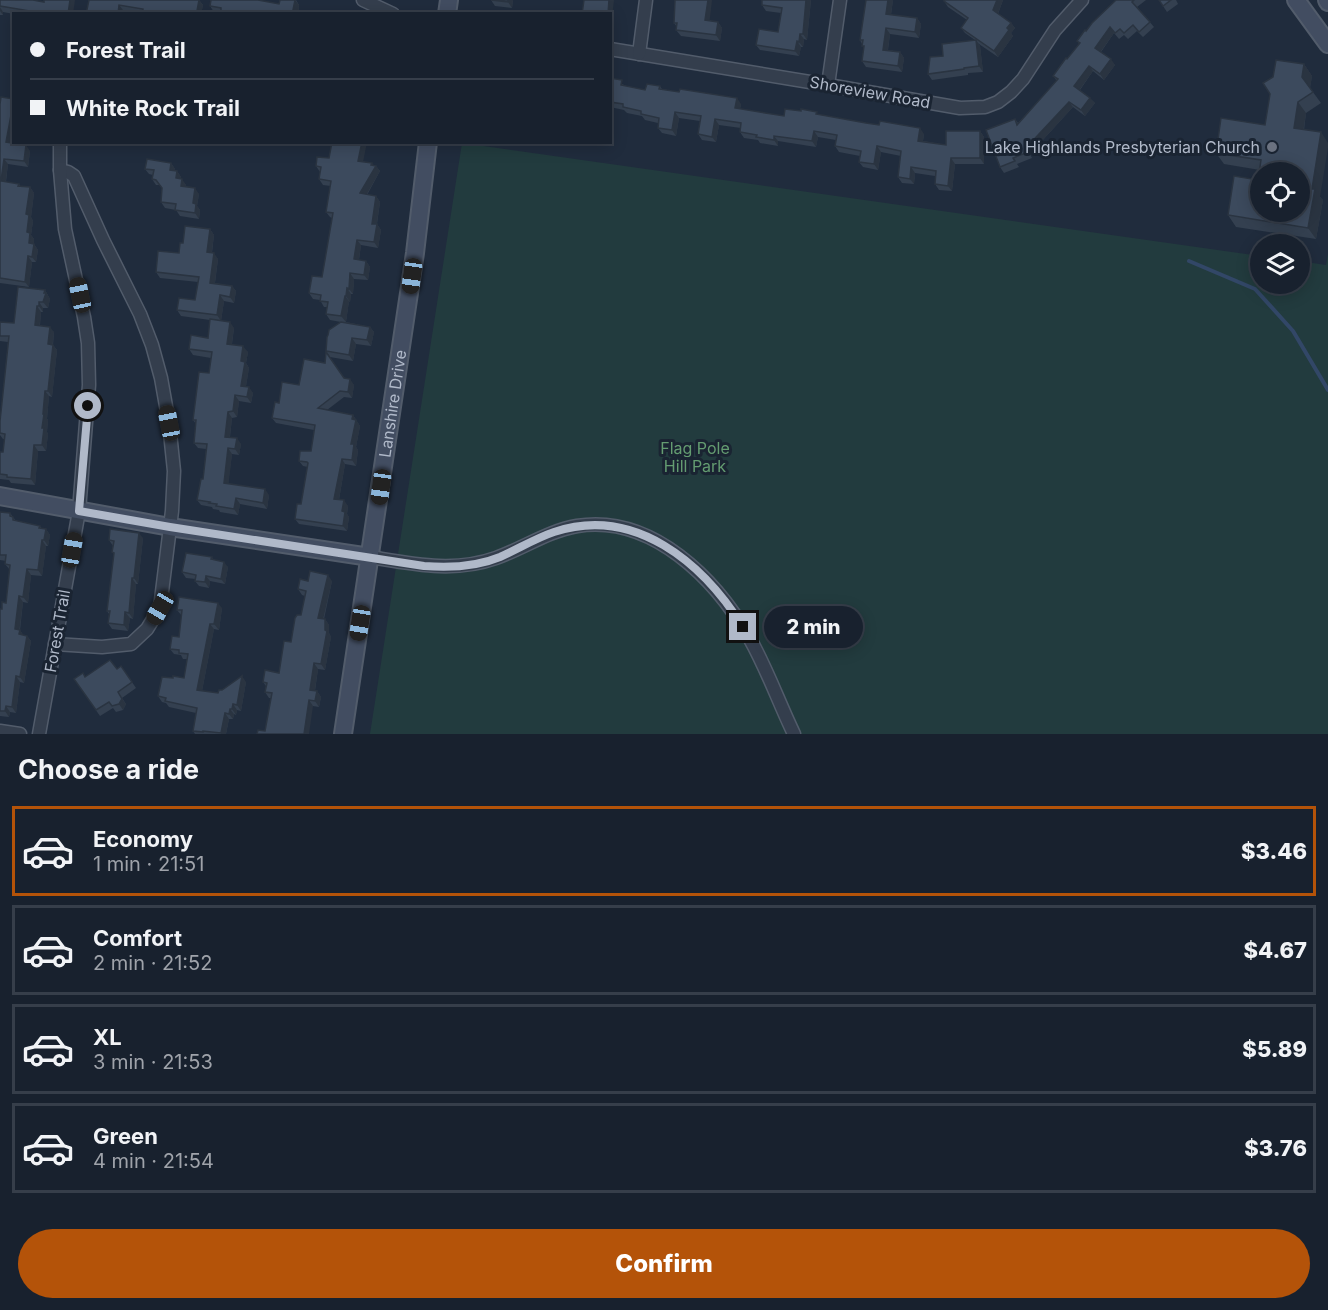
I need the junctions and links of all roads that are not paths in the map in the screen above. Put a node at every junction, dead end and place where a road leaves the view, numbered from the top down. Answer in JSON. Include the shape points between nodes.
{"nodes":[{"id":1,"x":363,"y":0,"type":"edge"},
{"id":2,"x":646,"y":0,"type":"edge"},
{"id":3,"x":840,"y":0,"type":"edge"},
{"id":4,"x":1082,"y":0,"type":"edge"},
{"id":5,"x":1296,"y":0,"type":"edge"},
{"id":6,"x":389,"y":12,"type":"edge"},
{"id":7,"x":1328,"y":44,"type":"edge"},
{"id":8,"x":612,"y":50,"type":"edge"},
{"id":9,"x":639,"y":54,"type":"junction"},
{"id":10,"x":828,"y":85,"type":"junction"},
{"id":11,"x":60,"y":144,"type":"edge"},
{"id":12,"x":428,"y":144,"type":"edge"},
{"id":13,"x":60,"y":171,"type":"junction"},
{"id":14,"x":0,"y":496,"type":"edge"},
{"id":15,"x":79,"y":511,"type":"junction"},
{"id":16,"x":170,"y":527,"type":"junction"},
{"id":17,"x":370,"y":557,"type":"junction"},
{"id":18,"x":55,"y":644,"type":"junction"},
{"id":19,"x":0,"y":731,"type":"edge"},
{"id":20,"x":20,"y":734,"type":"edge"},
{"id":21,"x":39,"y":734,"type":"edge"},
{"id":22,"x":343,"y":734,"type":"edge"},
{"id":23,"x":794,"y":734,"type":"edge"}],
"edges":[{"from":1,"to":6,"type":"street"},
{"from":2,"to":9,"type":"street"},
{"from":3,"to":10,"type":"street"},
{"from":4,"to":10,"type":"street","name":"Shoreview Road","via":[[1055,30],[1017,86],[985,107],[960,108]]},
{"from":5,"to":7,"type":"street"},
{"from":8,"to":9,"type":"street","name":"Shoreview Road"},
{"from":9,"to":10,"type":"street","name":"Shoreview Road"},
{"from":11,"to":13,"type":"street","name":"Forest Trail"},
{"from":12,"to":17,"type":"street","name":"Lanshire Drive"},
{"from":13,"to":15,"type":"street","name":"Forest Trail","via":[[65,229],[88,343],[89,385]]},
{"from":13,"to":16,"type":"street","via":[[74,176],[152,345],[169,423],[174,471]]},
{"from":14,"to":15,"type":"street"},
{"from":15,"to":16,"type":"street"},
{"from":15,"to":18,"type":"street","name":"Forest Trail"},
{"from":16,"to":17,"type":"street"},
{"from":16,"to":18,"type":"street","via":[[160,608],[147,629],[131,644]]},
{"from":17,"to":22,"type":"street","name":"Lanshire Drive"},
{"from":17,"to":23,"type":"street","via":[[457,567],[498,558],[554,532],[577,526],[632,530],[681,558],[722,597],[750,639]]},
{"from":18,"to":21,"type":"street","name":"Forest Trail"},
{"from":19,"to":20,"type":"street"}]}
